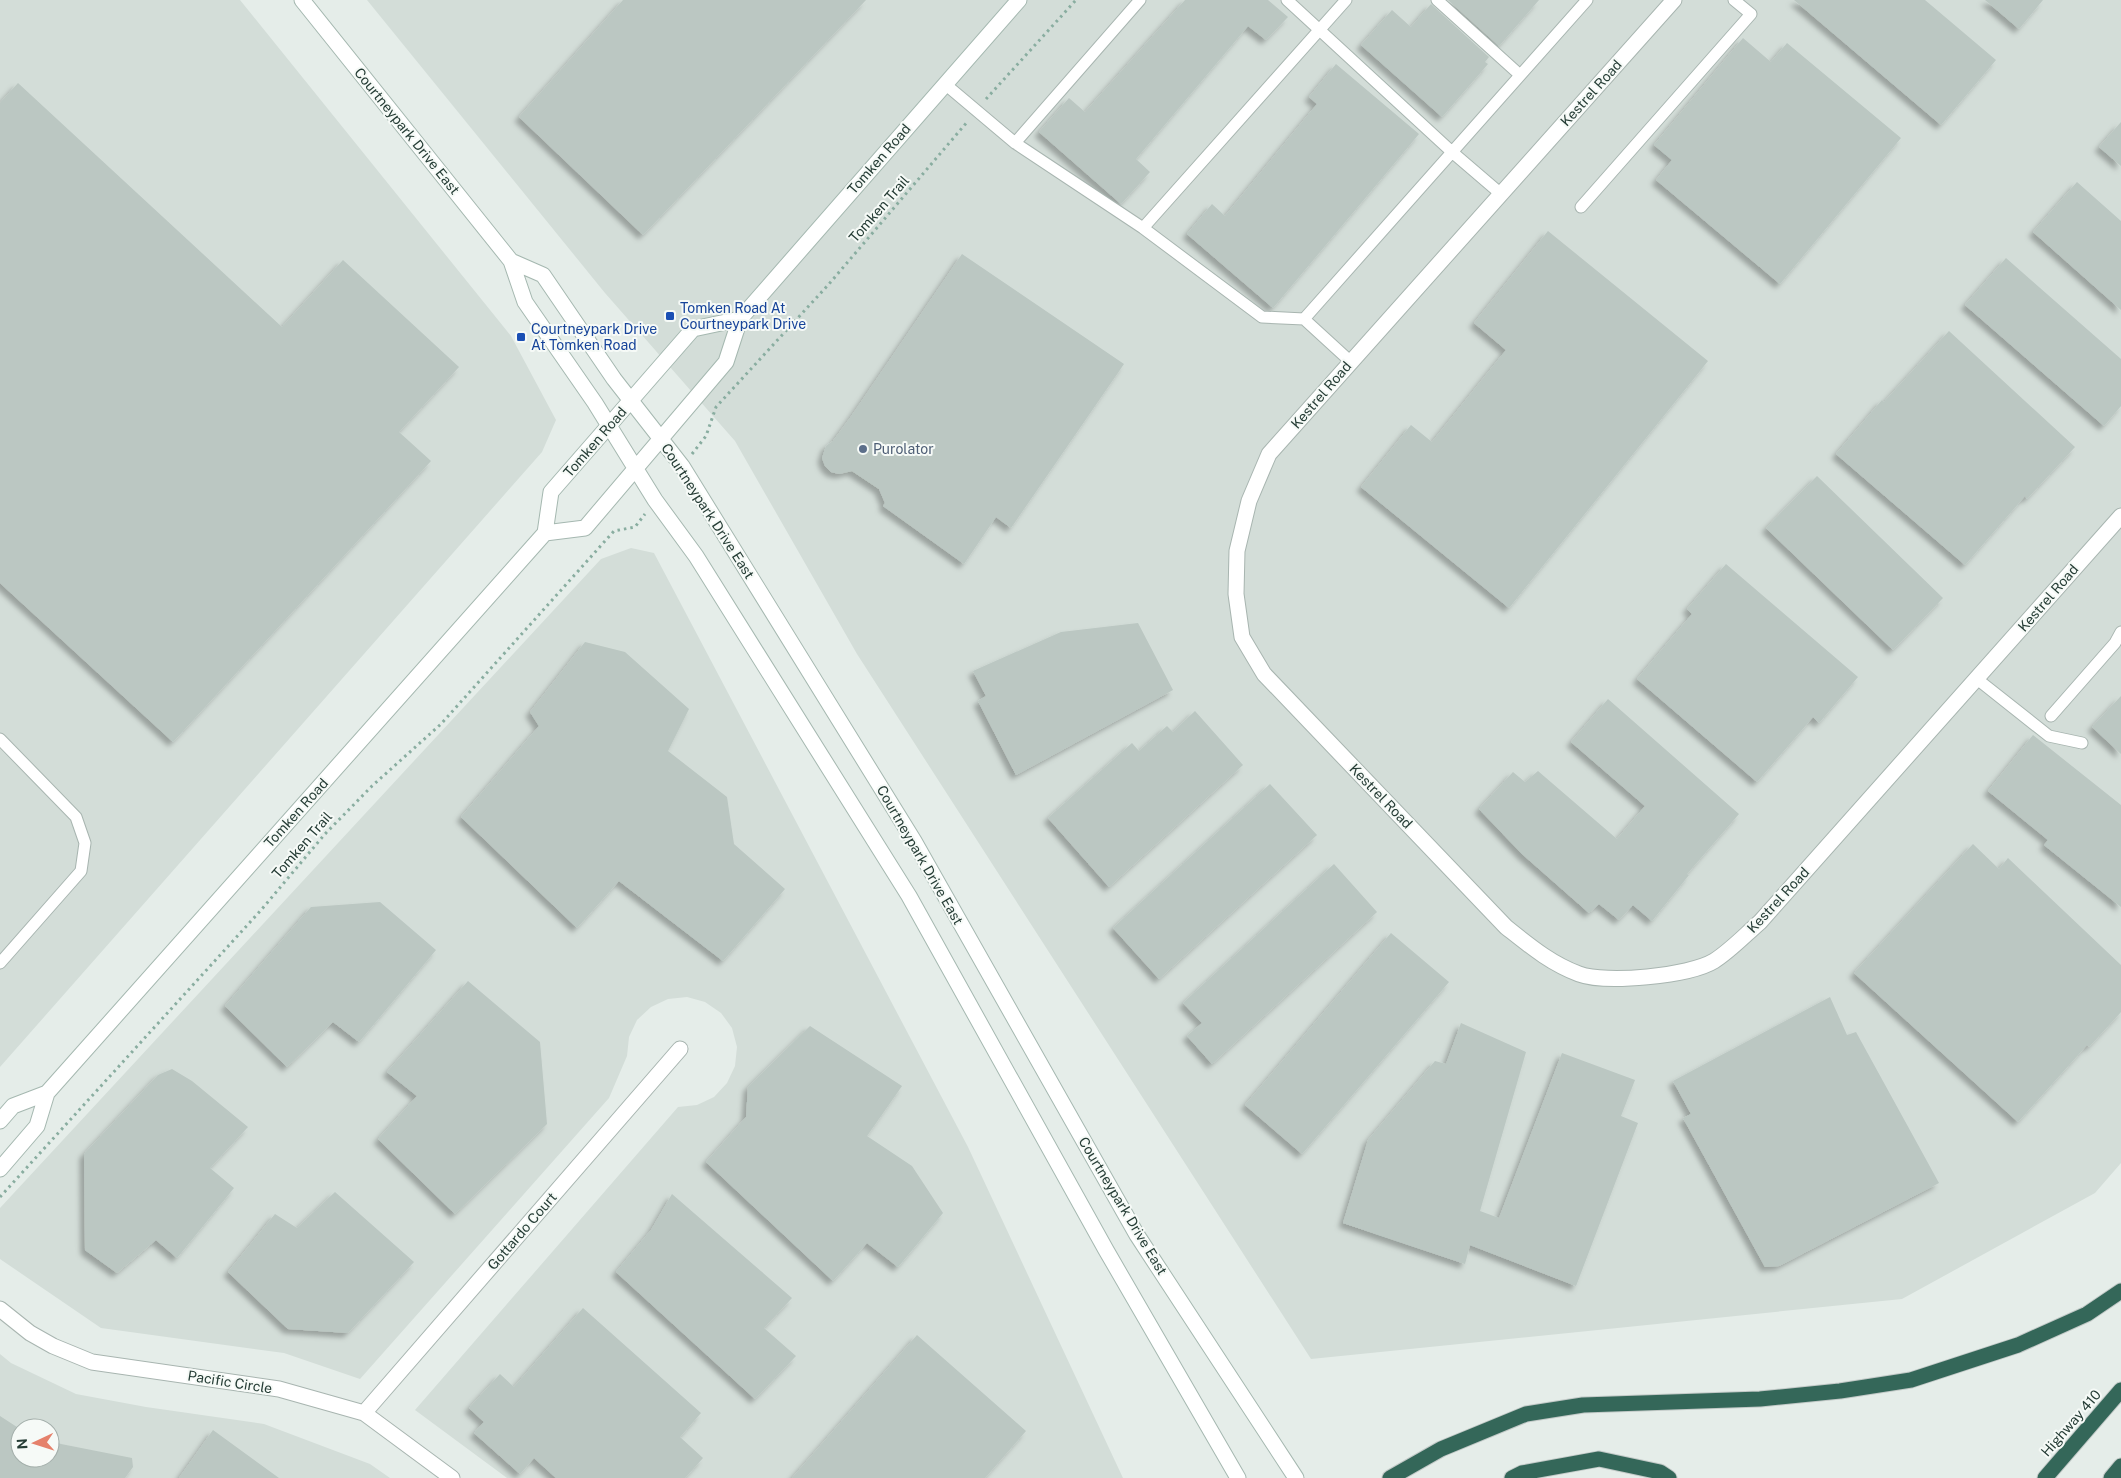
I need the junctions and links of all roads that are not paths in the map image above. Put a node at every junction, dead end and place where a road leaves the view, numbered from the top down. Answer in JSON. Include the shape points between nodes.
{"nodes":[{"id":1,"x":302,"y":0,"type":"edge"},
{"id":2,"x":1019,"y":0,"type":"edge"},
{"id":3,"x":1140,"y":0,"type":"edge"},
{"id":4,"x":1287,"y":0,"type":"edge"},
{"id":5,"x":1346,"y":0,"type":"edge"},
{"id":6,"x":1436,"y":0,"type":"edge"},
{"id":7,"x":1674,"y":0,"type":"edge"},
{"id":8,"x":1734,"y":0,"type":"edge"},
{"id":9,"x":1585,"y":1,"type":"edge"},
{"id":10,"x":1320,"y":29,"type":"junction"},
{"id":11,"x":1520,"y":75,"type":"junction"},
{"id":12,"x":945,"y":84,"type":"junction"},
{"id":13,"x":1015,"y":143,"type":"junction"},
{"id":14,"x":1452,"y":152,"type":"junction"},
{"id":15,"x":1501,"y":194,"type":"junction"},
{"id":16,"x":1581,"y":207,"type":"dead end"},
{"id":17,"x":1144,"y":228,"type":"junction"},
{"id":18,"x":511,"y":261,"type":"junction"},
{"id":19,"x":740,"y":320,"type":"junction"},
{"id":20,"x":1304,"y":320,"type":"junction"},
{"id":21,"x":1351,"y":362,"type":"junction"},
{"id":22,"x":631,"y":400,"type":"junction"},
{"id":23,"x":609,"y":425,"type":"junction"},
{"id":24,"x":661,"y":439,"type":"junction"},
{"id":25,"x":636,"y":468,"type":"junction"},
{"id":26,"x":2121,"y":516,"type":"edge"},
{"id":27,"x":545,"y":533,"type":"junction"},
{"id":28,"x":2121,"y":632,"type":"edge"},
{"id":29,"x":1977,"y":679,"type":"junction"},
{"id":30,"x":2051,"y":716,"type":"dead end"},
{"id":31,"x":0,"y":739,"type":"edge"},
{"id":32,"x":2082,"y":743,"type":"dead end"},
{"id":33,"x":0,"y":963,"type":"edge"},
{"id":34,"x":680,"y":1049,"type":"dead end"},
{"id":35,"x":47,"y":1093,"type":"junction"},
{"id":36,"x":0,"y":1121,"type":"edge"},
{"id":37,"x":0,"y":1169,"type":"edge"},
{"id":38,"x":2121,"y":1291,"type":"edge"},
{"id":39,"x":0,"y":1309,"type":"edge"},
{"id":40,"x":2121,"y":1390,"type":"edge"},
{"id":41,"x":364,"y":1414,"type":"junction"},
{"id":42,"x":2121,"y":1466,"type":"edge"},
{"id":43,"x":452,"y":1478,"type":"edge"},
{"id":44,"x":1238,"y":1478,"type":"edge"},
{"id":45,"x":1296,"y":1478,"type":"edge"},
{"id":46,"x":1390,"y":1478,"type":"edge"},
{"id":47,"x":1512,"y":1478,"type":"edge"},
{"id":48,"x":1669,"y":1478,"type":"edge"},
{"id":49,"x":2045,"y":1478,"type":"edge"},
{"id":50,"x":2110,"y":1478,"type":"edge"}],
"edges":[{"from":1,"to":18,"type":"main road","name":"Courtneypark Drive East"},
{"from":2,"to":12,"type":"main road","name":"Tomken Road"},
{"from":3,"to":13,"type":"lane"},
{"from":4,"to":10,"type":"lane"},
{"from":5,"to":10,"type":"lane"},
{"from":6,"to":11,"type":"lane"},
{"from":7,"to":15,"type":"main road","name":"Kestrel Road"},
{"from":8,"to":16,"type":"lane","via":[[1751,14]]},
{"from":9,"to":11,"type":"lane"},
{"from":10,"to":14,"type":"lane"},
{"from":10,"to":17,"type":"lane"},
{"from":11,"to":14,"type":"lane"},
{"from":12,"to":13,"type":"lane"},
{"from":12,"to":19,"type":"main road","name":"Tomken Road"},
{"from":13,"to":17,"type":"lane"},
{"from":14,"to":15,"type":"lane"},
{"from":14,"to":20,"type":"lane"},
{"from":15,"to":21,"type":"main road","name":"Kestrel Road"},
{"from":17,"to":20,"type":"lane","via":[[1262,317]]},
{"from":18,"to":22,"type":"main road","name":"Courtneypark Drive East","via":[[543,275]]},
{"from":18,"to":23,"type":"main road","name":"Courtneypark Drive East","via":[[525,302]]},
{"from":19,"to":22,"type":"main road","name":"Tomken Road","via":[[693,329]]},
{"from":19,"to":24,"type":"main road","name":"Tomken Road","via":[[726,362]]},
{"from":20,"to":21,"type":"lane"},
{"from":21,"to":29,"type":"main road","name":"Kestrel Road","via":[[1269,454],[1249,501],[1237,551],[1236,594],[1242,637],[1264,674],[1506,927],[1542,957],[1581,975],[1621,978],[1668,976],[1713,962],[1760,922]]},
{"from":22,"to":23,"type":"main road","name":"Tomken Road"},
{"from":22,"to":24,"type":"main road","name":"Courtneypark Drive East"},
{"from":23,"to":25,"type":"main road","name":"Courtneypark Drive East"},
{"from":23,"to":27,"type":"main road","name":"Tomken Road","via":[[551,492]]},
{"from":24,"to":25,"type":"main road","name":"Tomken Road"},
{"from":24,"to":45,"type":"main road","name":"Courtneypark Drive East","via":[[682,466],[914,841],[1137,1235]]},
{"from":25,"to":27,"type":"main road","name":"Tomken Road","via":[[585,528]]},
{"from":25,"to":44,"type":"main road","name":"Courtneypark Drive East","via":[[696,556],[909,896],[1106,1250]]},
{"from":26,"to":29,"type":"main road","name":"Kestrel Road"},
{"from":27,"to":35,"type":"main road","name":"Tomken Road"},
{"from":28,"to":30,"type":"lane"},
{"from":29,"to":32,"type":"lane","via":[[2050,736]]},
{"from":31,"to":33,"type":"lane","via":[[76,818],[86,843],[81,871]]},
{"from":34,"to":41,"type":"main road","name":"Gottardo Court"},
{"from":35,"to":36,"type":"main road","name":"Tomken Road","via":[[13,1106]]},
{"from":35,"to":37,"type":"main road","name":"Tomken Road","via":[[37,1126]]},
{"from":38,"to":46,"type":"highway","via":[[2087,1314],[2018,1345],[1912,1380],[1760,1399],[1583,1405],[1526,1414],[1441,1449]]},
{"from":39,"to":41,"type":"main road","name":"Pacific Circle","via":[[30,1333],[92,1362],[279,1389]]},
{"from":40,"to":49,"type":"highway","name":"Highway 410"},
{"from":41,"to":43,"type":"main road","name":"Pacific Circle"},
{"from":42,"to":50,"type":"highway"},
{"from":47,"to":48,"type":"highway","via":[[1522,1473],[1599,1458],[1660,1472]]}]}
